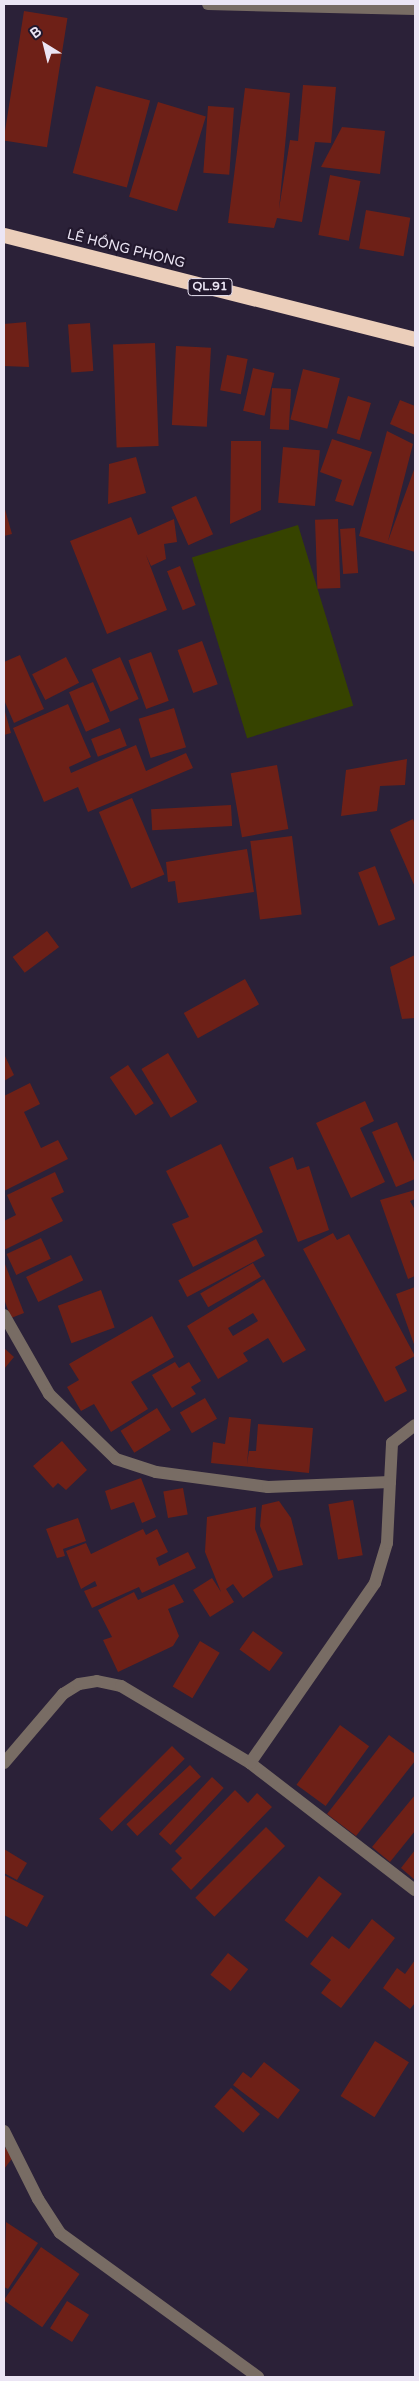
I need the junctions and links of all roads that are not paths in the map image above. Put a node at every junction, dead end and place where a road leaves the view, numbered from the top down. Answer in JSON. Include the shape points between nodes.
{"nodes":[{"id":1,"x":208,"y":4,"type":"edge"},
{"id":2,"x":415,"y":9,"type":"edge"},
{"id":3,"x":4,"y":235,"type":"edge"},
{"id":4,"x":415,"y":339,"type":"edge"},
{"id":5,"x":4,"y":1315,"type":"edge"},
{"id":6,"x":415,"y":1425,"type":"edge"},
{"id":7,"x":390,"y":1482,"type":"junction"},
{"id":8,"x":4,"y":1763,"type":"edge"},
{"id":9,"x":250,"y":1763,"type":"junction"},
{"id":10,"x":415,"y":1890,"type":"edge"},
{"id":11,"x":4,"y":2131,"type":"edge"},
{"id":12,"x":258,"y":2377,"type":"edge"}],
"edges":[{"from":1,"to":2,"type":"street"},
{"from":3,"to":4,"type":"highway","name":"LÊ HỒNG PHONG","number":"QL.91"},
{"from":5,"to":7,"type":"street","via":[[49,1394],[116,1459],[156,1472],[268,1487]]},
{"from":6,"to":7,"type":"street","via":[[392,1443]]},
{"from":7,"to":9,"type":"street","via":[[387,1543],[375,1583]]},
{"from":8,"to":9,"type":"street","via":[[63,1694],[79,1684],[97,1681],[121,1686],[140,1695]]},
{"from":9,"to":10,"type":"street"},
{"from":11,"to":12,"type":"street","via":[[38,2199],[60,2233]]}]}
